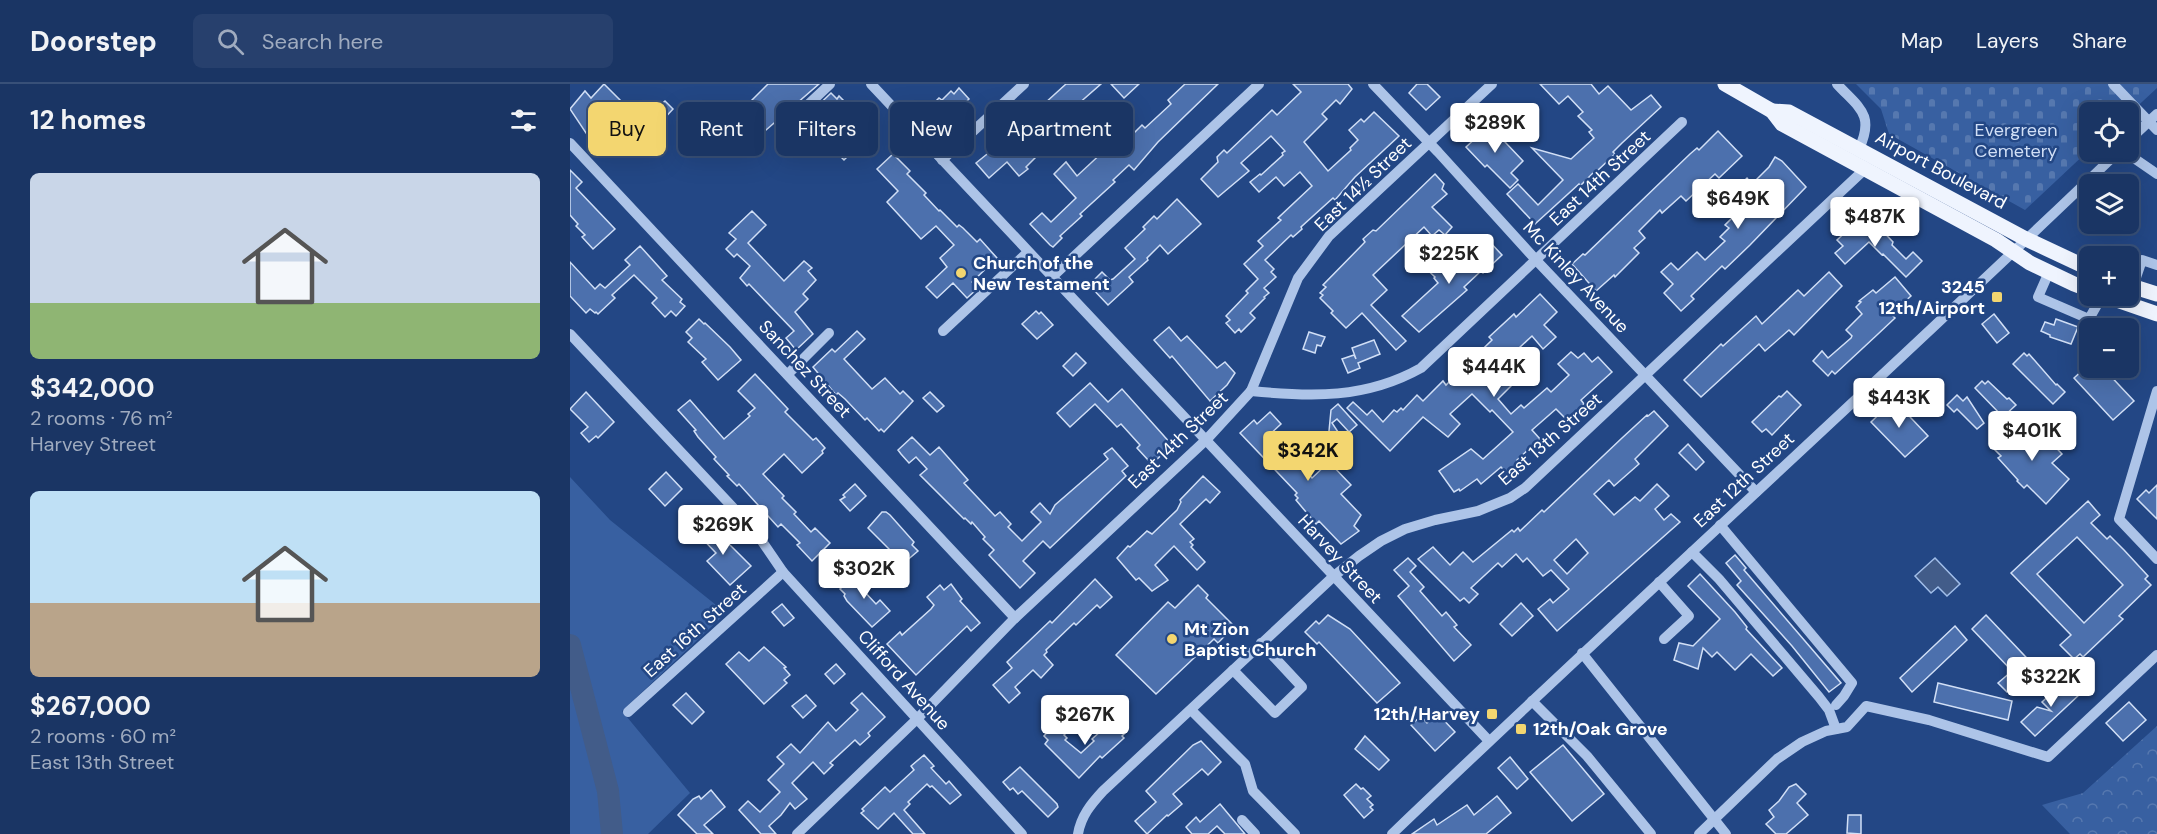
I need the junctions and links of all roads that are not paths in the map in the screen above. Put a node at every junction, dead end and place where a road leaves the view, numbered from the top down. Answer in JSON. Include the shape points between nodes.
{"nodes":[{"id":1,"x":830,"y":84,"type":"edge"},
{"id":2,"x":871,"y":84,"type":"edge"},
{"id":3,"x":1024,"y":84,"type":"edge"},
{"id":4,"x":1259,"y":84,"type":"edge"},
{"id":5,"x":1373,"y":84,"type":"edge"},
{"id":6,"x":1492,"y":84,"type":"edge"},
{"id":7,"x":1725,"y":84,"type":"edge"},
{"id":8,"x":1837,"y":84,"type":"edge"},
{"id":9,"x":2113,"y":84,"type":"edge"},
{"id":10,"x":811,"y":102,"type":"edge"},
{"id":11,"x":1772,"y":111,"type":"junction"},
{"id":12,"x":1683,"y":122,"type":"dead end"},
{"id":13,"x":2154,"y":122,"type":"edge"},
{"id":14,"x":2139,"y":133,"type":"edge"},
{"id":15,"x":570,"y":143,"type":"edge"},
{"id":16,"x":1430,"y":143,"type":"junction"},
{"id":17,"x":1859,"y":149,"type":"junction"},
{"id":18,"x":942,"y":160,"type":"junction"},
{"id":19,"x":2107,"y":162,"type":"edge"},
{"id":20,"x":2139,"y":162,"type":"edge"},
{"id":21,"x":1865,"y":169,"type":"junction"},
{"id":22,"x":2157,"y":174,"type":"edge"},
{"id":23,"x":2026,"y":239,"type":"junction"},
{"id":24,"x":1029,"y":252,"type":"junction"},
{"id":25,"x":2012,"y":253,"type":"junction"},
{"id":26,"x":1536,"y":260,"type":"junction"},
{"id":27,"x":2079,"y":264,"type":"edge"},
{"id":28,"x":2157,"y":265,"type":"edge"},
{"id":29,"x":2139,"y":267,"type":"edge"},
{"id":30,"x":2049,"y":272,"type":"junction"},
{"id":31,"x":1052,"y":277,"type":"junction"},
{"id":32,"x":2079,"y":285,"type":"edge"},
{"id":33,"x":2139,"y":288,"type":"edge"},
{"id":34,"x":2157,"y":294,"type":"edge"},
{"id":35,"x":2097,"y":306,"type":"edge"},
{"id":36,"x":2133,"y":306,"type":"edge"},
{"id":37,"x":2157,"y":314,"type":"edge"},
{"id":38,"x":944,"y":331,"type":"dead end"},
{"id":39,"x":829,"y":333,"type":"dead end"},
{"id":40,"x":570,"y":334,"type":"edge"},
{"id":41,"x":788,"y":374,"type":"junction"},
{"id":42,"x":1646,"y":376,"type":"junction"},
{"id":43,"x":1251,"y":391,"type":"junction"},
{"id":44,"x":2157,"y":391,"type":"edge"},
{"id":45,"x":1207,"y":439,"type":"junction"},
{"id":46,"x":1756,"y":492,"type":"junction"},
{"id":47,"x":1720,"y":525,"type":"junction"},
{"id":48,"x":1692,"y":552,"type":"junction"},
{"id":49,"x":2157,"y":559,"type":"edge"},
{"id":50,"x":783,"y":572,"type":"junction"},
{"id":51,"x":1334,"y":576,"type":"junction"},
{"id":52,"x":1659,"y":582,"type":"junction"},
{"id":53,"x":1015,"y":618,"type":"junction"},
{"id":54,"x":1664,"y":639,"type":"dead end"},
{"id":55,"x":1261,"y":644,"type":"junction"},
{"id":56,"x":1582,"y":653,"type":"junction"},
{"id":57,"x":2157,"y":655,"type":"edge"},
{"id":58,"x":1233,"y":669,"type":"junction"},
{"id":59,"x":1532,"y":701,"type":"junction"},
{"id":60,"x":1836,"y":705,"type":"dead end"},
{"id":61,"x":1191,"y":710,"type":"junction"},
{"id":62,"x":628,"y":712,"type":"dead end"},
{"id":63,"x":917,"y":719,"type":"junction"},
{"id":64,"x":1842,"y":728,"type":"junction"},
{"id":65,"x":1489,"y":741,"type":"junction"},
{"id":66,"x":1242,"y":820,"type":"dead end"},
{"id":67,"x":1714,"y":820,"type":"junction"},
{"id":68,"x":797,"y":834,"type":"edge"},
{"id":69,"x":1022,"y":834,"type":"edge"},
{"id":70,"x":1078,"y":834,"type":"edge"},
{"id":71,"x":1255,"y":834,"type":"edge"},
{"id":72,"x":1295,"y":834,"type":"edge"},
{"id":73,"x":1392,"y":834,"type":"edge"},
{"id":74,"x":1652,"y":834,"type":"edge"},
{"id":75,"x":1699,"y":834,"type":"edge"},
{"id":76,"x":1726,"y":834,"type":"edge"}],
"edges":[{"from":1,"to":10,"type":"street"},
{"from":2,"to":18,"type":"street","name":"Harvey Street"},
{"from":3,"to":18,"type":"street"},
{"from":4,"to":31,"type":"street"},
{"from":5,"to":16,"type":"street","name":"Mc Kinley Avenue"},
{"from":6,"to":16,"type":"street","name":"East 14½ Street"},
{"from":7,"to":11,"type":"main road","name":"Airport Boulevard"},
{"from":8,"to":17,"type":"street","via":[[1864,113],[1866,130]]},
{"from":9,"to":13,"type":"street"},
{"from":11,"to":17,"type":"main road","name":"Airport Boulevard","via":[[1789,112]]},
{"from":11,"to":21,"type":"main road","name":"Airport Boulevard","via":[[1782,124]]},
{"from":12,"to":26,"type":"street","name":"East 14th Street"},
{"from":13,"to":14,"type":"street"},
{"from":15,"to":41,"type":"street","name":"Sanchez Street"},
{"from":16,"to":26,"type":"street","name":"Mc Kinley Avenue"},
{"from":16,"to":43,"type":"street","name":"East 14½ Street","via":[[1329,236],[1298,278]]},
{"from":17,"to":23,"type":"main road","name":"Airport Boulevard"},
{"from":18,"to":24,"type":"street","name":"Harvey Street"},
{"from":19,"to":23,"type":"street","name":"East 12th Street"},
{"from":20,"to":22,"type":"street"},
{"from":21,"to":25,"type":"main road","name":"Airport Boulevard","via":[[1996,240]]},
{"from":21,"to":42,"type":"street","name":"East 13th Street"},
{"from":23,"to":25,"type":"street","name":"East 12th Street"},
{"from":23,"to":27,"type":"main road","name":"Airport Boulevard"},
{"from":24,"to":31,"type":"street","name":"Harvey Street"},
{"from":24,"to":38,"type":"street"},
{"from":25,"to":30,"type":"main road","name":"Airport Boulevard"},
{"from":25,"to":46,"type":"street","name":"East 12th Street"},
{"from":26,"to":42,"type":"street","name":"Mc Kinley Avenue"},
{"from":26,"to":43,"type":"street","name":"East 14th Street","via":[[1420,369],[1402,379],[1349,392],[1296,395]]},
{"from":28,"to":29,"type":"street","via":[[2142,260]]},
{"from":30,"to":32,"type":"main road","name":"Airport Boulevard"},
{"from":30,"to":35,"type":"street","via":[[2038,297],[2089,319]]},
{"from":31,"to":45,"type":"street","name":"Harvey Street"},
{"from":33,"to":34,"type":"main road"},
{"from":36,"to":37,"type":"main road"},
{"from":39,"to":41,"type":"street"},
{"from":40,"to":50,"type":"street","name":"Clifford Avenue","via":[[755,531]]},
{"from":41,"to":53,"type":"street","name":"Sanchez Street"},
{"from":42,"to":46,"type":"street","name":"Mc Kinley Avenue"},
{"from":42,"to":51,"type":"street","name":"East 13th Street","via":[[1510,498],[1478,511],[1405,529],[1381,541]]},
{"from":43,"to":45,"type":"street","name":"East 14th Street"},
{"from":44,"to":49,"type":"street","via":[[2119,519]]},
{"from":45,"to":51,"type":"street","name":"Harvey Street"},
{"from":45,"to":53,"type":"street","name":"East 14th Street"},
{"from":46,"to":47,"type":"street","name":"East 12th Street"},
{"from":47,"to":48,"type":"street","name":"East 12th Street"},
{"from":47,"to":60,"type":"street","via":[[1852,683]]},
{"from":48,"to":52,"type":"street","name":"East 12th Street"},
{"from":48,"to":64,"type":"street","via":[[1719,579]]},
{"from":50,"to":62,"type":"street","name":"East 16th Street"},
{"from":50,"to":63,"type":"street","name":"Clifford Avenue"},
{"from":51,"to":55,"type":"street","name":"East 13th Street"},
{"from":51,"to":65,"type":"street","name":"Harvey Street"},
{"from":52,"to":54,"type":"street","via":[[1689,616]]},
{"from":52,"to":56,"type":"street","name":"East 12th Street"},
{"from":53,"to":63,"type":"street","name":"East 14th Street"},
{"from":55,"to":58,"type":"street","name":"East 13th Street"},
{"from":55,"to":58,"type":"street","via":[[1302,687],[1275,713]]},
{"from":56,"to":59,"type":"street","name":"East 12th Street"},
{"from":56,"to":67,"type":"street"},
{"from":57,"to":64,"type":"street","via":[[2048,757],[1929,720],[1866,706]]},
{"from":58,"to":61,"type":"street","name":"East 13th Street"},
{"from":59,"to":65,"type":"street","name":"East 12th Street"},
{"from":59,"to":74,"type":"street","via":[[1587,756]]},
{"from":61,"to":70,"type":"street","name":"East 13th Street","via":[[1103,791],[1089,807]]},
{"from":61,"to":72,"type":"street","via":[[1245,764],[1253,791]]},
{"from":63,"to":68,"type":"street","name":"East 14th Street"},
{"from":63,"to":69,"type":"street","name":"Clifford Avenue"},
{"from":64,"to":67,"type":"street","via":[[1802,742],[1777,759]]},
{"from":65,"to":73,"type":"street","name":"East 12th Street"},
{"from":66,"to":71,"type":"street"},
{"from":67,"to":75,"type":"street"},
{"from":67,"to":76,"type":"street"}]}
